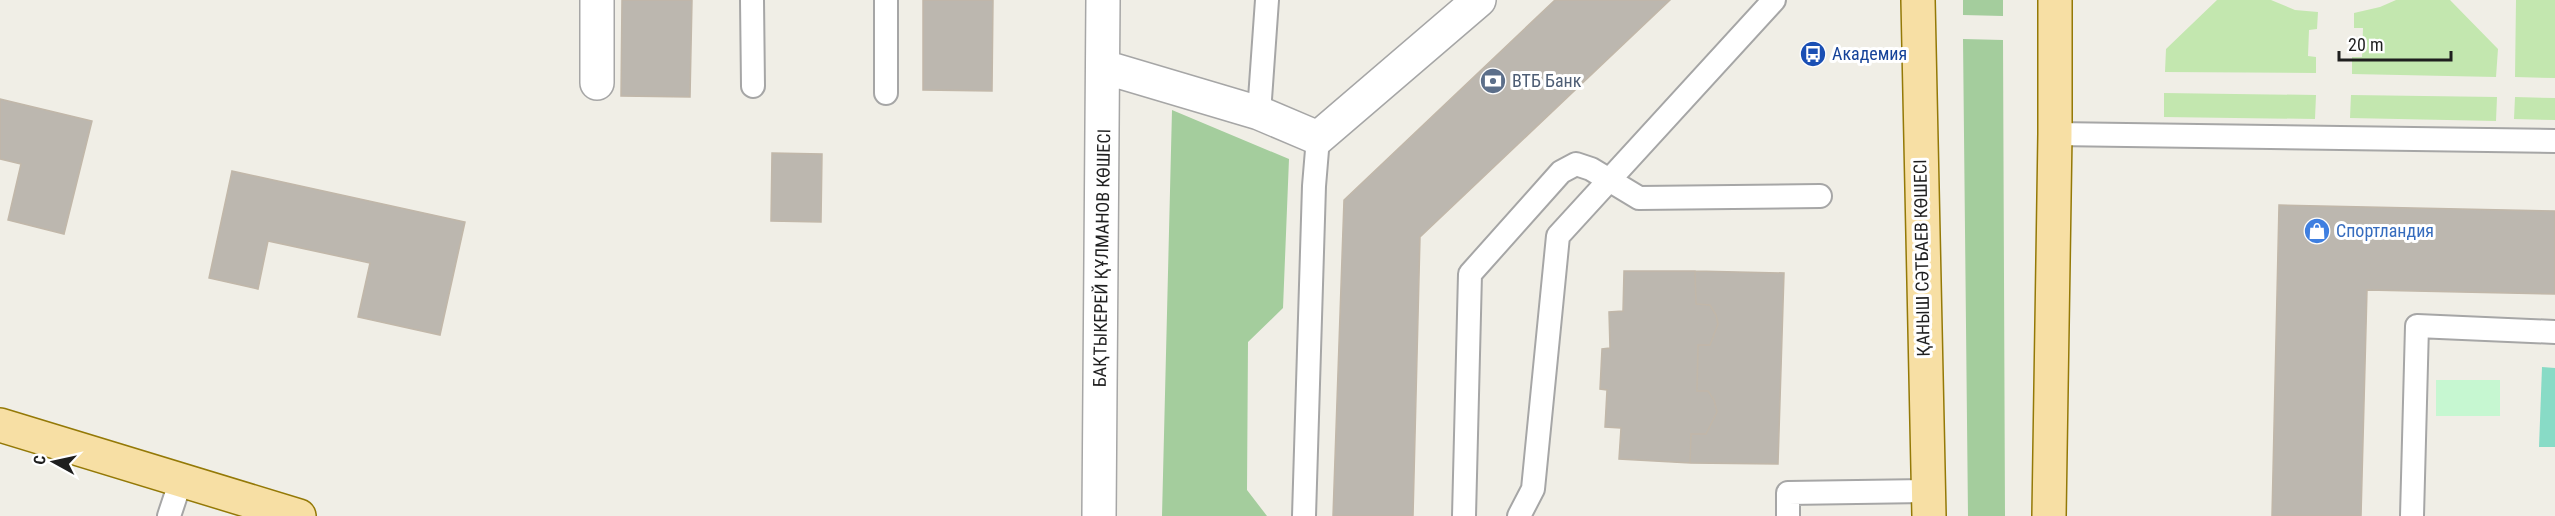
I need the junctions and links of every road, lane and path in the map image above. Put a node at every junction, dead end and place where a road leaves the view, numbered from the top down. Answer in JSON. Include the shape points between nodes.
{"nodes":[{"id":1,"x":597,"y":0,"type":"edge"},
{"id":2,"x":752,"y":0,"type":"edge"},
{"id":3,"x":886,"y":0,"type":"edge"},
{"id":4,"x":1103,"y":0,"type":"edge"},
{"id":5,"x":1267,"y":0,"type":"edge"},
{"id":6,"x":1479,"y":0,"type":"edge"},
{"id":7,"x":1774,"y":0,"type":"edge"},
{"id":8,"x":1920,"y":7,"type":"edge"},
{"id":9,"x":2052,"y":8,"type":"edge"},
{"id":10,"x":1104,"y":67,"type":"junction"},
{"id":11,"x":597,"y":83,"type":"dead end"},
{"id":12,"x":753,"y":86,"type":"dead end"},
{"id":13,"x":886,"y":93,"type":"dead end"},
{"id":14,"x":1259,"y":113,"type":"junction"},
{"id":15,"x":2055,"y":134,"type":"junction"},
{"id":16,"x":1318,"y":138,"type":"junction"},
{"id":17,"x":2555,"y":141,"type":"edge"},
{"id":18,"x":1610,"y":181,"type":"junction"},
{"id":19,"x":1820,"y":196,"type":"dead end"},
{"id":20,"x":2555,"y":332,"type":"edge"},
{"id":21,"x":0,"y":425,"type":"edge"},
{"id":22,"x":181,"y":480,"type":"junction"},
{"id":23,"x":1926,"y":508,"type":"edge"},
{"id":24,"x":169,"y":516,"type":"edge"},
{"id":25,"x":299,"y":516,"type":"edge"},
{"id":26,"x":1099,"y":516,"type":"edge"},
{"id":27,"x":1304,"y":516,"type":"edge"},
{"id":28,"x":1464,"y":516,"type":"edge"},
{"id":29,"x":1519,"y":516,"type":"edge"},
{"id":30,"x":1788,"y":516,"type":"edge"},
{"id":31,"x":2049,"y":516,"type":"edge"},
{"id":32,"x":2412,"y":516,"type":"edge"}],
"edges":[{"from":1,"to":11,"type":"street"},
{"from":2,"to":12,"type":"lane"},
{"from":3,"to":13,"type":"lane"},
{"from":4,"to":10,"type":"street","name":"БАҚТЫКЕРЕЙ ҚҰЛМАНОВ КӨШЕСІ"},
{"from":5,"to":14,"type":"lane"},
{"from":6,"to":16,"type":"street"},
{"from":7,"to":18,"type":"lane"},
{"from":8,"to":23,"type":"main road","name":"ҚАНЫШ СӘТБАЕВ КӨШЕСІ"},
{"from":9,"to":15,"type":"main road"},
{"from":10,"to":14,"type":"street"},
{"from":10,"to":26,"type":"street","name":"БАҚТЫКЕРЕЙ ҚҰЛМАНОВ КӨШЕСІ"},
{"from":14,"to":16,"type":"street"},
{"from":15,"to":17,"type":"lane"},
{"from":15,"to":31,"type":"main road"},
{"from":16,"to":27,"type":"lane"},
{"from":18,"to":19,"type":"lane","via":[[1639,198]]},
{"from":18,"to":28,"type":"lane","via":[[1576,165],[1561,172],[1470,274]]},
{"from":18,"to":29,"type":"lane","via":[[1558,236],[1533,489]]},
{"from":20,"to":32,"type":"lane","via":[[2417,326]]},
{"from":21,"to":22,"type":"main road"},
{"from":22,"to":24,"type":"lane"},
{"from":22,"to":25,"type":"main road"},
{"from":23,"to":30,"type":"lane","via":[[1788,493]]}]}
